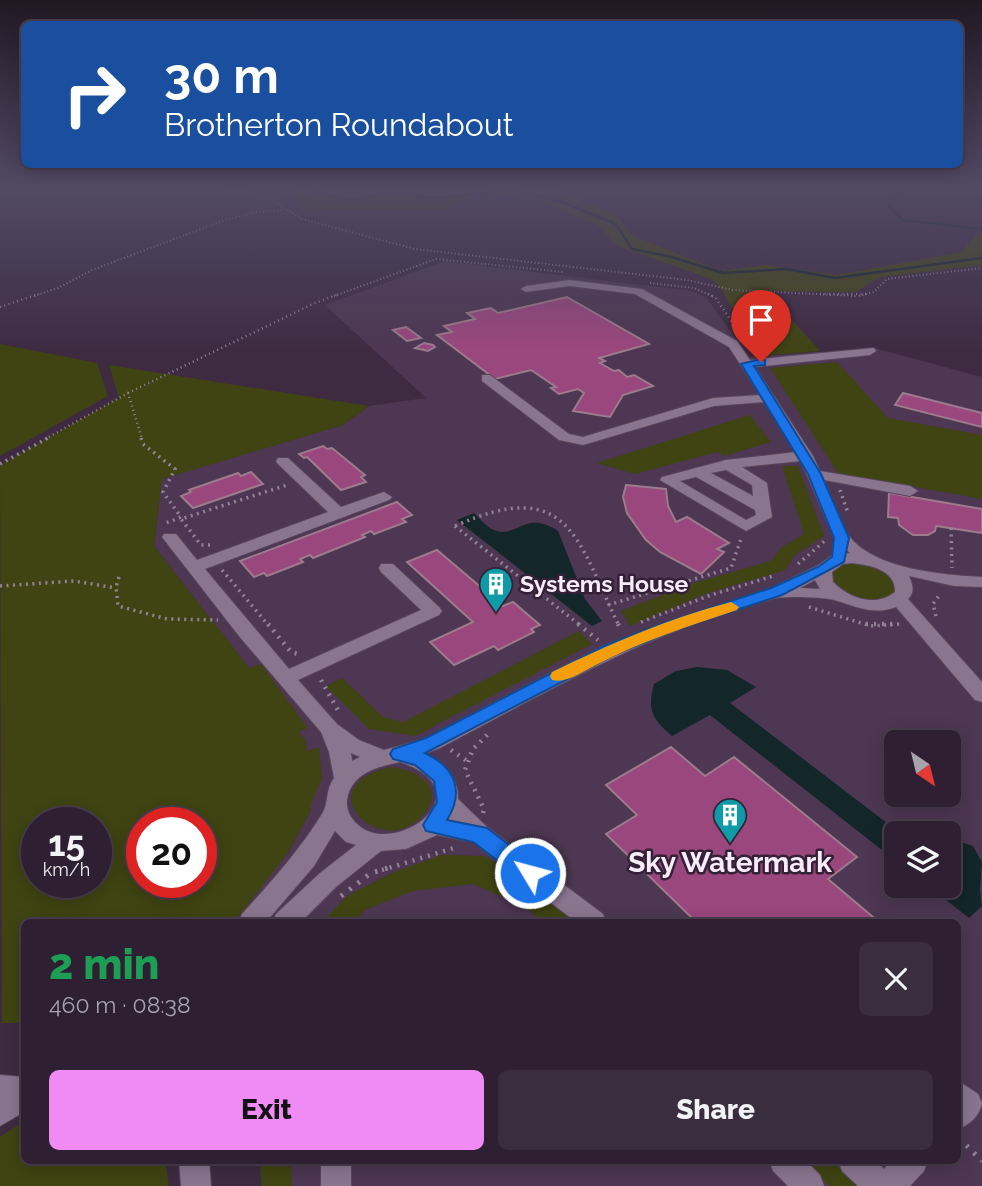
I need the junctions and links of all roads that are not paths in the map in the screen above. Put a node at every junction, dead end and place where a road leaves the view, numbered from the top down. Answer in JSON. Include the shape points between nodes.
{"nodes":[{"id":1,"x":526,"y":289,"type":"dead end"},
{"id":2,"x":866,"y":355,"type":"dead end"},
{"id":3,"x":747,"y":364,"type":"junction"},
{"id":4,"x":486,"y":378,"type":"dead end"},
{"id":5,"x":769,"y":398,"type":"junction"},
{"id":6,"x":806,"y":456,"type":"junction"},
{"id":7,"x":283,"y":461,"type":"dead end"},
{"id":8,"x":726,"y":464,"type":"junction"},
{"id":9,"x":698,"y":472,"type":"junction"},
{"id":10,"x":814,"y":474,"type":"junction"},
{"id":11,"x":910,"y":491,"type":"dead end"},
{"id":12,"x":384,"y":497,"type":"dead end"},
{"id":13,"x":763,"y":508,"type":"junction"},
{"id":14,"x":339,"y":514,"type":"junction"},
{"id":15,"x":170,"y":537,"type":"road end"},
{"id":16,"x":835,"y":538,"type":"junction"},
{"id":17,"x":839,"y":559,"type":"junction"},
{"id":18,"x":867,"y":559,"type":"junction"},
{"id":19,"x":886,"y":566,"type":"junction"},
{"id":20,"x":194,"y":567,"type":"junction"},
{"id":21,"x":387,"y":568,"type":"dead end"},
{"id":22,"x":823,"y":570,"type":"junction"},
{"id":23,"x":952,"y":576,"type":"junction"},
{"id":24,"x":982,"y":582,"type":"edge"},
{"id":25,"x":779,"y":583,"type":"junction"},
{"id":26,"x":837,"y":595,"type":"junction"},
{"id":27,"x":895,"y":598,"type":"junction"},
{"id":28,"x":287,"y":677,"type":"junction"},
{"id":29,"x":982,"y":695,"type":"edge"},
{"id":30,"x":339,"y":724,"type":"junction"},
{"id":31,"x":464,"y":727,"type":"junction"},
{"id":32,"x":389,"y":755,"type":"junction"},
{"id":33,"x":436,"y":769,"type":"junction"},
{"id":34,"x":344,"y":777,"type":"junction"},
{"id":35,"x":447,"y":802,"type":"junction"},
{"id":36,"x":336,"y":811,"type":"junction"},
{"id":37,"x":433,"y":825,"type":"junction"},
{"id":38,"x":479,"y":834,"type":"junction"},
{"id":39,"x":376,"y":842,"type":"junction"},
{"id":40,"x":254,"y":919,"type":"edge"},
{"id":41,"x":288,"y":919,"type":"edge"},
{"id":42,"x":590,"y":919,"type":"edge"},
{"id":43,"x":0,"y":1089,"type":"edge"},
{"id":44,"x":21,"y":1092,"type":"edge"},
{"id":45,"x":21,"y":1095,"type":"edge"},
{"id":46,"x":961,"y":1098,"type":"edge"},
{"id":47,"x":0,"y":1111,"type":"edge"},
{"id":48,"x":961,"y":1111,"type":"edge"},
{"id":49,"x":194,"y":1164,"type":"edge"},
{"id":50,"x":336,"y":1164,"type":"edge"},
{"id":51,"x":788,"y":1164,"type":"edge"},
{"id":52,"x":857,"y":1164,"type":"edge"},
{"id":53,"x":909,"y":1164,"type":"edge"},
{"id":54,"x":196,"y":1186,"type":"edge"},
{"id":55,"x":336,"y":1186,"type":"edge"},
{"id":56,"x":810,"y":1186,"type":"edge"},
{"id":57,"x":880,"y":1186,"type":"edge"},
{"id":58,"x":889,"y":1186,"type":"edge"}],
"edges":[{"from":1,"to":3,"type":"street","via":[[569,283],[638,291],[733,344]]},
{"from":2,"to":3,"type":"street"},
{"from":3,"to":5,"type":"street"},
{"from":4,"to":5,"type":"street","via":[[564,436],[583,441],[713,402]]},
{"from":5,"to":6,"type":"street"},
{"from":6,"to":8,"type":"street"},
{"from":6,"to":10,"type":"street"},
{"from":7,"to":14,"type":"street"},
{"from":8,"to":9,"type":"street"},
{"from":8,"to":13,"type":"street","via":[[759,483]]},
{"from":9,"to":13,"type":"street"},
{"from":9,"to":13,"type":"street","via":[[667,480],[746,526],[764,517]]},
{"from":10,"to":11,"type":"street"},
{"from":10,"to":16,"type":"street"},
{"from":12,"to":14,"type":"street"},
{"from":14,"to":20,"type":"street"},
{"from":15,"to":20,"type":"street"},
{"from":16,"to":17,"type":"street"},
{"from":16,"to":18,"type":"street"},
{"from":17,"to":18,"type":"street"},
{"from":17,"to":22,"type":"street"},
{"from":18,"to":19,"type":"street"},
{"from":19,"to":23,"type":"street"},
{"from":19,"to":27,"type":"street","via":[[902,580]]},
{"from":20,"to":28,"type":"street"},
{"from":21,"to":28,"type":"street","via":[[433,611]]},
{"from":22,"to":25,"type":"street"},
{"from":22,"to":26,"type":"street","via":[[824,583]]},
{"from":23,"to":24,"type":"street"},
{"from":23,"to":27,"type":"street"},
{"from":25,"to":26,"type":"street"},
{"from":25,"to":31,"type":"street","via":[[610,650]]},
{"from":26,"to":27,"type":"street","via":[[867,605]]},
{"from":27,"to":29,"type":"street"},
{"from":28,"to":30,"type":"street"},
{"from":30,"to":32,"type":"street","via":[[352,745]]},
{"from":30,"to":34,"type":"street"},
{"from":31,"to":32,"type":"street"},
{"from":31,"to":33,"type":"street"},
{"from":32,"to":33,"type":"street","via":[[420,759]]},
{"from":32,"to":34,"type":"street","via":[[359,764]]},
{"from":33,"to":35,"type":"street","via":[[444,779]]},
{"from":34,"to":36,"type":"street","via":[[335,793]]},
{"from":35,"to":37,"type":"street"},
{"from":35,"to":38,"type":"street"},
{"from":36,"to":39,"type":"street","via":[[346,828]]},
{"from":36,"to":40,"type":"street","via":[[306,859]]},
{"from":37,"to":38,"type":"street"},
{"from":37,"to":39,"type":"street","via":[[407,839]]},
{"from":38,"to":42,"type":"street"},
{"from":39,"to":41,"type":"street"},
{"from":43,"to":44,"type":"street"},
{"from":45,"to":47,"type":"street"},
{"from":46,"to":48,"type":"street","via":[[968,1104]]},
{"from":49,"to":54,"type":"street"},
{"from":50,"to":55,"type":"street"},
{"from":51,"to":56,"type":"street"},
{"from":52,"to":57,"type":"street"},
{"from":53,"to":58,"type":"street"}]}
